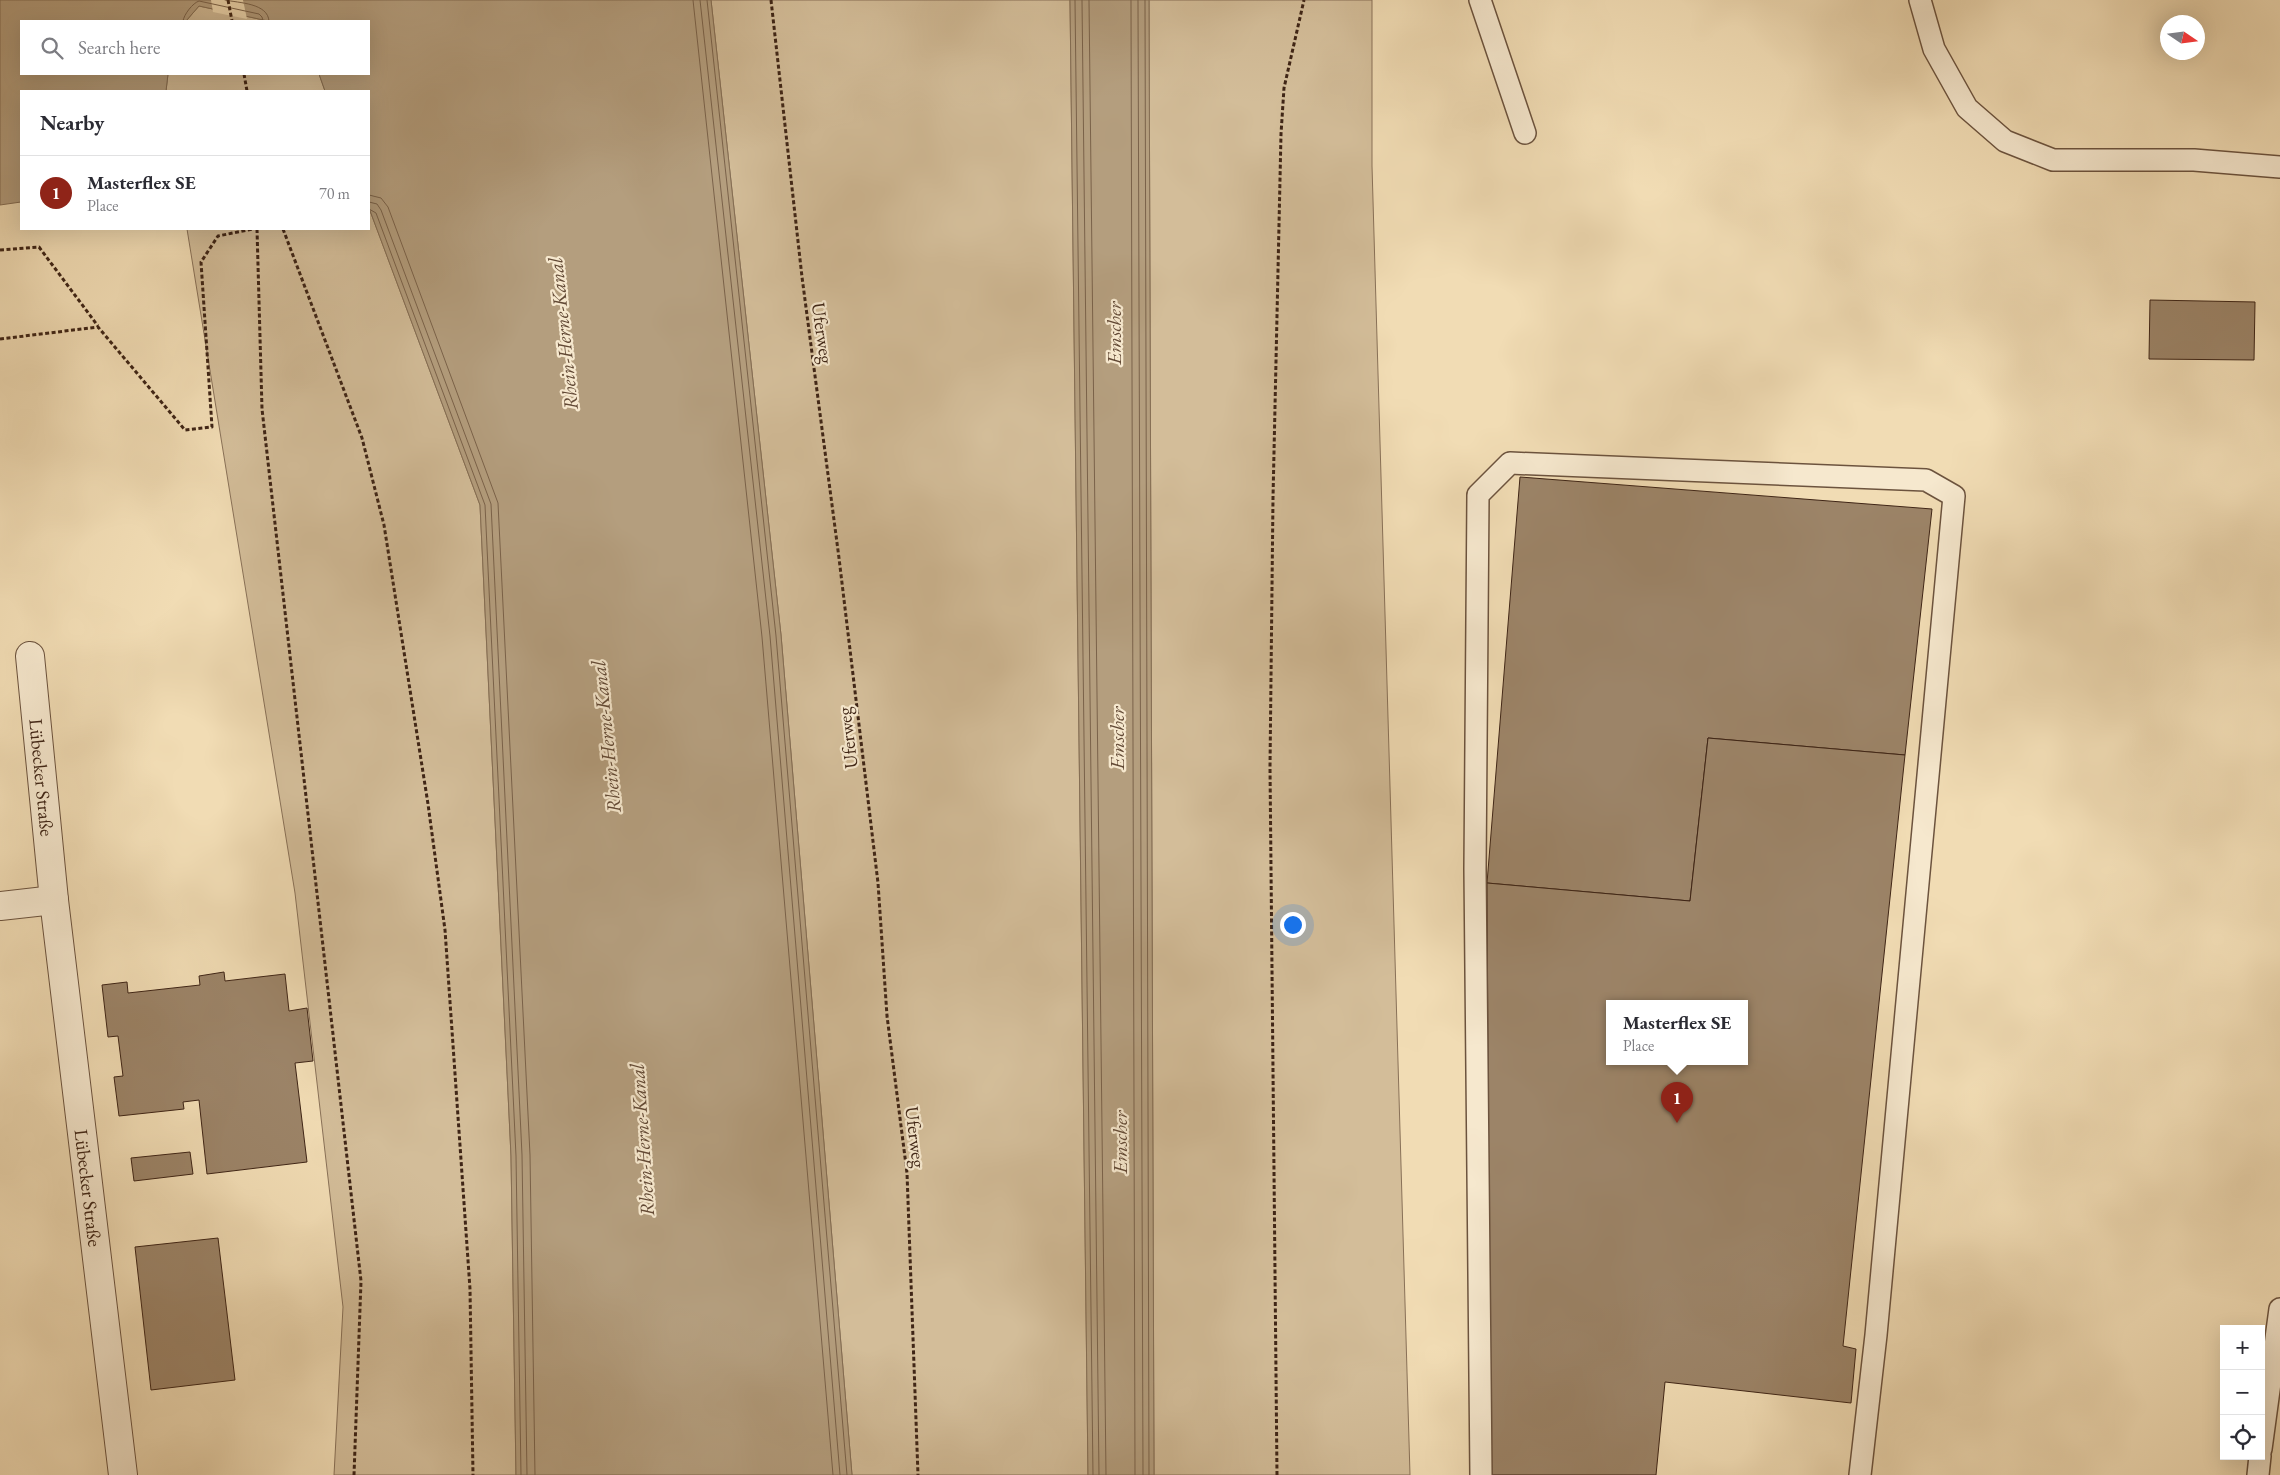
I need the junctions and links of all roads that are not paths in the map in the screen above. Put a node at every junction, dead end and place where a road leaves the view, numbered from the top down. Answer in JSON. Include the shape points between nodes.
{"nodes":[{"id":1,"x":1480,"y":0,"type":"edge"},
{"id":2,"x":1920,"y":0,"type":"edge"},
{"id":3,"x":1525,"y":133,"type":"dead end"},
{"id":4,"x":2280,"y":167,"type":"edge"},
{"id":5,"x":30,"y":656,"type":"dead end"},
{"id":6,"x":54,"y":900,"type":"junction"},
{"id":7,"x":0,"y":906,"type":"edge"},
{"id":8,"x":2280,"y":1309,"type":"edge"},
{"id":9,"x":2265,"y":1420,"type":"edge"},
{"id":10,"x":2260,"y":1460,"type":"edge"},
{"id":11,"x":123,"y":1475,"type":"edge"},
{"id":12,"x":1481,"y":1475,"type":"edge"},
{"id":13,"x":1860,"y":1475,"type":"edge"},
{"id":14,"x":2258,"y":1475,"type":"edge"}],
"edges":[{"from":1,"to":3,"type":"lane"},
{"from":2,"to":4,"type":"lane","via":[[1934,49],[1967,108],[2005,141],[2054,160],[2194,160]]},
{"from":5,"to":6,"type":"street","name":"Lübecker Straße"},
{"from":6,"to":7,"type":"street"},
{"from":6,"to":11,"type":"street","name":"Lübecker Straße"},
{"from":8,"to":9,"type":"lane"},
{"from":10,"to":14,"type":"lane"},
{"from":12,"to":13,"type":"lane","via":[[1475,869],[1478,495],[1510,464],[1926,480],[1954,496],[1876,1335]]}]}
